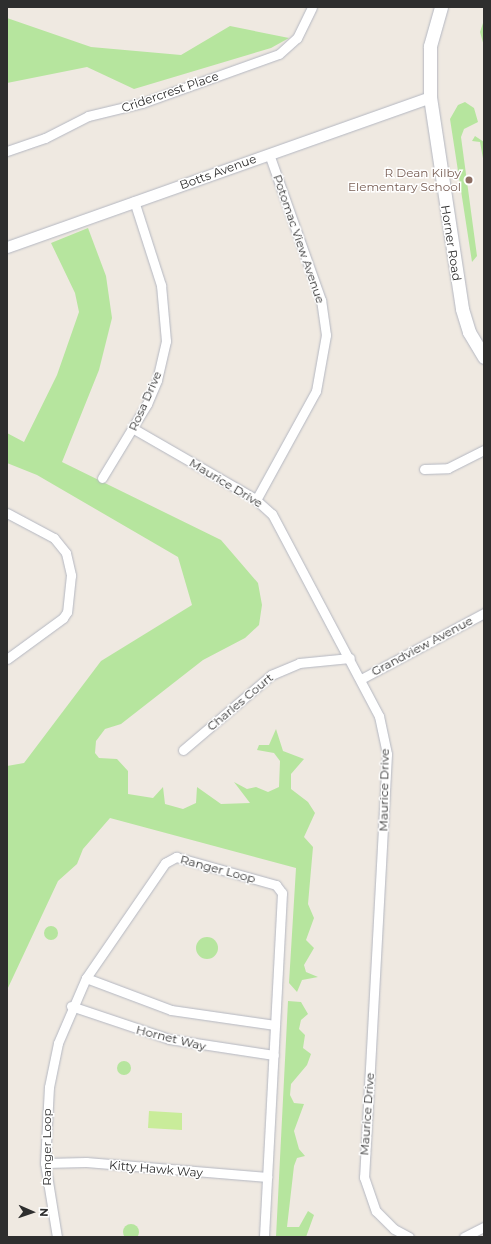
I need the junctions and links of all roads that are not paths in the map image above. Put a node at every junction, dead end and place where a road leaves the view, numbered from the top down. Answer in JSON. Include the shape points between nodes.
{"nodes":[{"id":1,"x":312,"y":7,"type":"edge"},
{"id":2,"x":441,"y":7,"type":"edge"},
{"id":3,"x":430,"y":97,"type":"junction"},
{"id":4,"x":7,"y":151,"type":"edge"},
{"id":5,"x":269,"y":154,"type":"junction"},
{"id":6,"x":134,"y":201,"type":"junction"},
{"id":7,"x":7,"y":247,"type":"edge"},
{"id":8,"x":484,"y":357,"type":"edge"},
{"id":9,"x":134,"y":429,"type":"junction"},
{"id":10,"x":484,"y":450,"type":"edge"},
{"id":11,"x":424,"y":469,"type":"dead end"},
{"id":12,"x":102,"y":478,"type":"dead end"},
{"id":13,"x":256,"y":500,"type":"junction"},
{"id":14,"x":7,"y":513,"type":"edge"},
{"id":15,"x":484,"y":613,"type":"edge"},
{"id":16,"x":7,"y":658,"type":"edge"},
{"id":17,"x":350,"y":658,"type":"junction"},
{"id":18,"x":361,"y":679,"type":"junction"},
{"id":19,"x":183,"y":750,"type":"dead end"},
{"id":20,"x":86,"y":978,"type":"junction"},
{"id":21,"x":71,"y":1006,"type":"junction"},
{"id":22,"x":275,"y":1025,"type":"junction"},
{"id":23,"x":274,"y":1054,"type":"junction"},
{"id":24,"x":45,"y":1163,"type":"junction"},
{"id":25,"x":267,"y":1177,"type":"junction"},
{"id":26,"x":484,"y":1227,"type":"edge"},
{"id":27,"x":57,"y":1237,"type":"edge"},
{"id":28,"x":264,"y":1237,"type":"edge"},
{"id":29,"x":409,"y":1237,"type":"edge"},
{"id":30,"x":464,"y":1237,"type":"edge"}],
"edges":[{"from":1,"to":4,"type":"street","name":"Cridercrest Place","via":[[297,38],[279,54],[142,103],[88,116],[45,138]]},
{"from":2,"to":3,"type":"main road","name":"Horner Road","via":[[430,46]]},
{"from":3,"to":5,"type":"street","name":"Botts Avenue"},
{"from":3,"to":8,"type":"main road","name":"Horner Road","via":[[462,309],[469,332]]},
{"from":5,"to":6,"type":"street","name":"Botts Avenue"},
{"from":5,"to":13,"type":"street","name":"Potomac View Avenue","via":[[321,300],[326,335],[316,392]]},
{"from":6,"to":7,"type":"street","name":"Botts Avenue"},
{"from":6,"to":9,"type":"street","name":"Rosa Drive","via":[[161,285],[166,341],[157,380]]},
{"from":9,"to":12,"type":"street","name":"Rosa Drive"},
{"from":9,"to":13,"type":"street","name":"Maurice Drive"},
{"from":10,"to":11,"type":"street","via":[[448,468]]},
{"from":13,"to":17,"type":"street","name":"Maurice Drive","via":[[276,520]]},
{"from":14,"to":16,"type":"street","via":[[54,538],[66,553],[71,575],[67,612],[63,618]]},
{"from":15,"to":18,"type":"street","name":"Grandview Avenue"},
{"from":17,"to":18,"type":"street","name":"Maurice Drive"},
{"from":17,"to":19,"type":"street","name":"Charles Court","via":[[299,663],[271,675]]},
{"from":18,"to":29,"type":"street","name":"Maurice Drive","via":[[380,716],[387,754],[364,1178],[376,1211],[394,1229]]},
{"from":20,"to":21,"type":"street","name":"Ranger Loop"},
{"from":20,"to":22,"type":"street","via":[[171,1010]]},
{"from":20,"to":22,"type":"street","name":"Ranger Loop","via":[[165,863],[182,857],[280,888],[283,896]]},
{"from":21,"to":23,"type":"street","name":"Hornet Way","via":[[168,1039]]},
{"from":21,"to":24,"type":"street","name":"Ranger Loop","via":[[49,1088]]},
{"from":22,"to":23,"type":"street","name":"Ranger Loop"},
{"from":23,"to":25,"type":"street","name":"Ranger Loop"},
{"from":24,"to":25,"type":"street","name":"Kitty Hawk Way","via":[[86,1162]]},
{"from":24,"to":27,"type":"street","name":"Ranger Loop"},
{"from":25,"to":28,"type":"street","name":"Ranger Loop"},
{"from":26,"to":30,"type":"street"}]}
